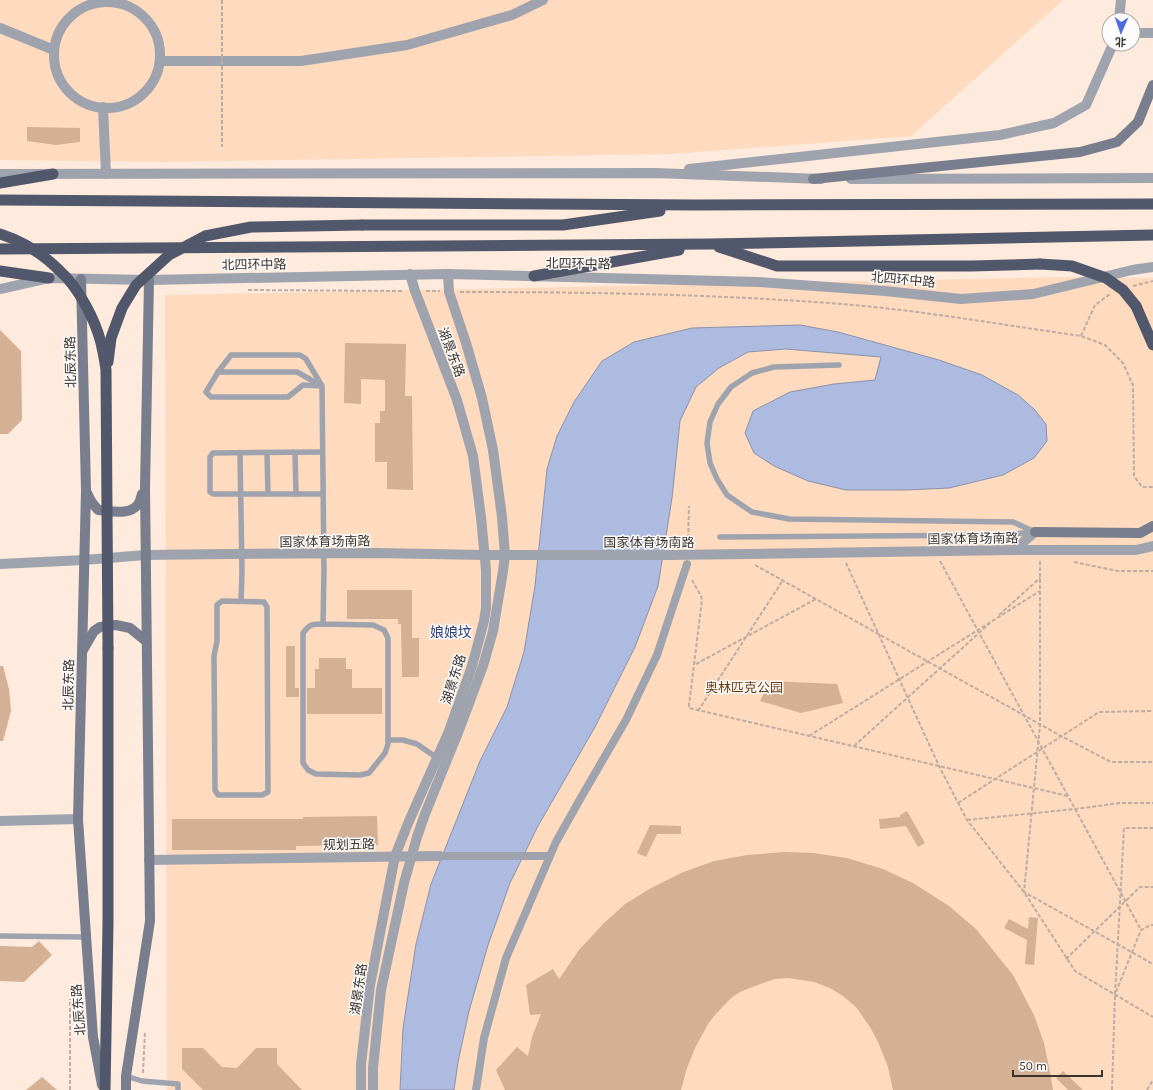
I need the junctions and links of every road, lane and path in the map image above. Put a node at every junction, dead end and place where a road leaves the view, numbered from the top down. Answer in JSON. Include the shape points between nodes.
{"nodes":[{"id":1,"x":222,"y":0,"type":"edge"},
{"id":2,"x":543,"y":0,"type":"edge"},
{"id":3,"x":1121,"y":0,"type":"edge"},
{"id":4,"x":99,"y":1,"type":"edge"},
{"id":5,"x":1120,"y":12,"type":"edge"},
{"id":6,"x":0,"y":28,"type":"edge"},
{"id":7,"x":1141,"y":33,"type":"edge"},
{"id":8,"x":1153,"y":33,"type":"edge"},
{"id":9,"x":54,"y":50,"type":"junction"},
{"id":10,"x":1110,"y":52,"type":"edge"},
{"id":11,"x":160,"y":61,"type":"junction"},
{"id":12,"x":1153,"y":85,"type":"edge"},
{"id":13,"x":103,"y":107,"type":"junction"},
{"id":14,"x":222,"y":147,"type":"dead end"},
{"id":15,"x":655,"y":173,"type":"junction"},
{"id":16,"x":0,"y":174,"type":"edge"},
{"id":17,"x":53,"y":174,"type":"junction"},
{"id":18,"x":106,"y":174,"type":"junction"},
{"id":19,"x":1153,"y":178,"type":"edge"},
{"id":20,"x":813,"y":179,"type":"junction"},
{"id":21,"x":0,"y":182,"type":"edge"},
{"id":22,"x":0,"y":200,"type":"edge"},
{"id":23,"x":1153,"y":204,"type":"edge"},
{"id":24,"x":696,"y":205,"type":"junction"},
{"id":25,"x":0,"y":234,"type":"edge"},
{"id":26,"x":1153,"y":235,"type":"edge"},
{"id":27,"x":710,"y":244,"type":"junction"},
{"id":28,"x":0,"y":250,"type":"edge"},
{"id":29,"x":1153,"y":267,"type":"edge"},
{"id":30,"x":0,"y":271,"type":"edge"},
{"id":31,"x":410,"y":274,"type":"junction"},
{"id":32,"x":448,"y":274,"type":"junction"},
{"id":33,"x":534,"y":276,"type":"junction"},
{"id":34,"x":49,"y":278,"type":"junction"},
{"id":35,"x":81,"y":279,"type":"junction"},
{"id":36,"x":149,"y":280,"type":"junction"},
{"id":37,"x":1153,"y":281,"type":"edge"},
{"id":38,"x":1131,"y":286,"type":"dead end"},
{"id":39,"x":0,"y":289,"type":"edge"},
{"id":40,"x":242,"y":290,"type":"dead end"},
{"id":41,"x":415,"y":291,"type":"junction"},
{"id":42,"x":448,"y":292,"type":"junction"},
{"id":43,"x":1113,"y":293,"type":"dead end"},
{"id":44,"x":1081,"y":336,"type":"junction"},
{"id":45,"x":1153,"y":345,"type":"edge"},
{"id":46,"x":839,"y":365,"type":"dead end"},
{"id":47,"x":106,"y":370,"type":"junction"},
{"id":48,"x":218,"y":372,"type":"junction"},
{"id":49,"x":322,"y":386,"type":"junction"},
{"id":50,"x":322,"y":452,"type":"junction"},
{"id":51,"x":240,"y":453,"type":"junction"},
{"id":52,"x":267,"y":453,"type":"junction"},
{"id":53,"x":295,"y":453,"type":"junction"},
{"id":54,"x":1153,"y":487,"type":"edge"},
{"id":55,"x":144,"y":488,"type":"junction"},
{"id":56,"x":86,"y":491,"type":"junction"},
{"id":57,"x":241,"y":494,"type":"junction"},
{"id":58,"x":268,"y":494,"type":"junction"},
{"id":59,"x":296,"y":494,"type":"junction"},
{"id":60,"x":323,"y":494,"type":"junction"},
{"id":61,"x":689,"y":506,"type":"dead end"},
{"id":62,"x":1153,"y":526,"type":"edge"},
{"id":63,"x":1035,"y":532,"type":"junction"},
{"id":64,"x":720,"y":537,"type":"dead end"},
{"id":65,"x":1153,"y":546,"type":"edge"},
{"id":66,"x":1014,"y":550,"type":"junction"},
{"id":67,"x":323,"y":554,"type":"junction"},
{"id":68,"x":145,"y":555,"type":"junction"},
{"id":69,"x":242,"y":555,"type":"junction"},
{"id":70,"x":505,"y":555,"type":"junction"},
{"id":71,"x":484,"y":556,"type":"junction"},
{"id":72,"x":687,"y":559,"type":"junction"},
{"id":73,"x":84,"y":560,"type":"junction"},
{"id":74,"x":1040,"y":560,"type":"dead end"},
{"id":75,"x":940,"y":561,"type":"dead end"},
{"id":76,"x":845,"y":562,"type":"dead end"},
{"id":77,"x":752,"y":563,"type":"dead end"},
{"id":78,"x":0,"y":564,"type":"edge"},
{"id":79,"x":1040,"y":578,"type":"junction"},
{"id":80,"x":783,"y":580,"type":"junction"},
{"id":81,"x":1040,"y":591,"type":"junction"},
{"id":82,"x":816,"y":598,"type":"junction"},
{"id":83,"x":240,"y":602,"type":"junction"},
{"id":84,"x":994,"y":620,"type":"junction"},
{"id":85,"x":323,"y":624,"type":"junction"},
{"id":86,"x":977,"y":630,"type":"junction"},
{"id":87,"x":877,"y":633,"type":"junction"},
{"id":88,"x":979,"y":633,"type":"junction"},
{"id":89,"x":746,"y":637,"type":"junction"},
{"id":90,"x":146,"y":641,"type":"junction"},
{"id":91,"x":82,"y":652,"type":"junction"},
{"id":92,"x":928,"y":662,"type":"junction"},
{"id":93,"x":696,"y":664,"type":"dead end"},
{"id":94,"x":940,"y":668,"type":"junction"},
{"id":95,"x":899,"y":679,"type":"junction"},
{"id":96,"x":908,"y":699,"type":"junction"},
{"id":97,"x":698,"y":711,"type":"junction"},
{"id":98,"x":1153,"y":711,"type":"edge"},
{"id":99,"x":1024,"y":716,"type":"junction"},
{"id":100,"x":1040,"y":725,"type":"junction"},
{"id":101,"x":808,"y":736,"type":"junction"},
{"id":102,"x":1061,"y":736,"type":"junction"},
{"id":103,"x":388,"y":740,"type":"junction"},
{"id":104,"x":1038,"y":742,"type":"junction"},
{"id":105,"x":854,"y":747,"type":"junction"},
{"id":106,"x":1042,"y":749,"type":"junction"},
{"id":107,"x":1038,"y":752,"type":"junction"},
{"id":108,"x":437,"y":758,"type":"junction"},
{"id":109,"x":1153,"y":762,"type":"edge"},
{"id":110,"x":939,"y":766,"type":"junction"},
{"id":111,"x":995,"y":779,"type":"junction"},
{"id":112,"x":1034,"y":788,"type":"junction"},
{"id":113,"x":1068,"y":796,"type":"junction"},
{"id":114,"x":958,"y":803,"type":"junction"},
{"id":115,"x":1153,"y":803,"type":"edge"},
{"id":116,"x":1075,"y":809,"type":"junction"},
{"id":117,"x":1031,"y":813,"type":"junction"},
{"id":118,"x":78,"y":819,"type":"junction"},
{"id":119,"x":967,"y":820,"type":"junction"},
{"id":120,"x":0,"y":821,"type":"edge"},
{"id":121,"x":1153,"y":828,"type":"edge"},
{"id":122,"x":395,"y":856,"type":"junction"},
{"id":123,"x":412,"y":856,"type":"junction"},
{"id":124,"x":440,"y":856,"type":"joint"},
{"id":125,"x":549,"y":856,"type":"junction"},
{"id":126,"x":149,"y":860,"type":"junction"},
{"id":127,"x":1153,"y":887,"type":"edge"},
{"id":128,"x":1024,"y":892,"type":"junction"},
{"id":129,"x":1121,"y":893,"type":"junction"},
{"id":130,"x":1125,"y":901,"type":"junction"},
{"id":131,"x":1120,"y":906,"type":"junction"},
{"id":132,"x":1153,"y":925,"type":"edge"},
{"id":133,"x":1141,"y":930,"type":"junction"},
{"id":134,"x":1094,"y":931,"type":"junction"},
{"id":135,"x":0,"y":936,"type":"edge"},
{"id":136,"x":85,"y":937,"type":"junction"},
{"id":137,"x":1118,"y":945,"type":"junction"},
{"id":138,"x":1132,"y":953,"type":"junction"},
{"id":139,"x":1066,"y":958,"type":"junction"},
{"id":140,"x":1153,"y":964,"type":"edge"},
{"id":141,"x":1115,"y":995,"type":"junction"},
{"id":142,"x":70,"y":999,"type":"dead end"},
{"id":143,"x":1153,"y":1017,"type":"edge"},
{"id":144,"x":126,"y":1076,"type":"junction"},
{"id":145,"x":1153,"y":1080,"type":"edge"},
{"id":146,"x":70,"y":1090,"type":"edge"},
{"id":147,"x":104,"y":1090,"type":"edge"},
{"id":148,"x":126,"y":1090,"type":"edge"},
{"id":149,"x":178,"y":1090,"type":"edge"},
{"id":150,"x":361,"y":1090,"type":"edge"},
{"id":151,"x":373,"y":1090,"type":"edge"},
{"id":152,"x":476,"y":1090,"type":"edge"},
{"id":153,"x":1112,"y":1090,"type":"edge"},
{"id":154,"x":1147,"y":1090,"type":"edge"}],
"edges":[{"from":1,"to":14,"type":"path","bridge":true},
{"from":2,"to":11,"type":"street","via":[[512,15],[407,45],[301,61]]},
{"from":3,"to":5,"type":"street"},
{"from":4,"to":9,"type":"street","via":[[69,18],[59,33]]},
{"from":4,"to":11,"type":"street","via":[[116,2],[131,7],[144,16],[154,29],[159,44]]},
{"from":6,"to":9,"type":"street"},
{"from":7,"to":8,"type":"street"},
{"from":9,"to":13,"type":"street","via":[[56,67],[62,82],[87,104]]},
{"from":10,"to":15,"type":"street","via":[[1086,105],[1054,124],[1000,135]]},
{"from":11,"to":13,"type":"street","via":[[156,76],[147,90],[134,100],[119,106]]},
{"from":12,"to":20,"type":"main road","via":[[1138,122],[1117,142],[1080,152]]},
{"from":13,"to":18,"type":"street"},
{"from":15,"to":18,"type":"street"},
{"from":15,"to":20,"type":"street"},
{"from":16,"to":17,"type":"street"},
{"from":17,"to":18,"type":"street"},
{"from":17,"to":21,"type":"highway"},
{"from":19,"to":20,"type":"street"},
{"from":22,"to":24,"type":"highway"},
{"from":23,"to":24,"type":"highway"},
{"from":24,"to":47,"type":"highway","bridge":true,"via":[[563,225],[362,224],[251,227],[205,236],[170,255],[136,285],[122,308],[111,338]]},
{"from":25,"to":47,"type":"highway","bridge":true,"via":[[38,253],[61,271],[78,292],[101,342]]},
{"from":26,"to":27,"type":"highway","name":"北四环中路"},
{"from":27,"to":28,"type":"highway","name":"北四环中路"},
{"from":27,"to":33,"type":"highway"},
{"from":27,"to":45,"type":"highway","bridge":true,"via":[[777,266],[1072,266],[1106,278],[1123,290],[1136,306]]},
{"from":29,"to":33,"type":"street","name":"北四环中路","via":[[1033,294],[961,299],[759,282]]},
{"from":30,"to":34,"type":"highway"},
{"from":31,"to":32,"type":"street","name":"北四环中路"},
{"from":31,"to":36,"type":"street","name":"北四环中路"},
{"from":31,"to":41,"type":"street","name":"湖景东路"},
{"from":32,"to":33,"type":"street","name":"北四环中路"},
{"from":32,"to":42,"type":"street","name":"湖景东路"},
{"from":34,"to":35,"type":"street","name":"北四环中路"},
{"from":34,"to":39,"type":"street","name":"北四环中路"},
{"from":35,"to":36,"type":"street","name":"北四环中路"},
{"from":35,"to":56,"type":"main road","name":"北辰东路"},
{"from":36,"to":55,"type":"main road"},
{"from":37,"to":38,"type":"path"},
{"from":40,"to":41,"type":"path"},
{"from":41,"to":42,"type":"path"},
{"from":41,"to":71,"type":"street","name":"湖景东路","via":[[457,400],[473,456]]},
{"from":42,"to":44,"type":"path","via":[[586,292],[831,303]]},
{"from":42,"to":70,"type":"street","name":"湖景东路","via":[[482,398],[493,450]]},
{"from":43,"to":44,"type":"path","via":[[1095,305]]},
{"from":44,"to":54,"type":"path","via":[[1105,345],[1124,363],[1133,385],[1134,476],[1142,487]]},
{"from":46,"to":63,"type":"lane","via":[[774,367],[752,373],[731,388],[718,404],[710,422],[707,443],[710,463],[727,495],[752,512],[789,519],[1013,522]]},
{"from":47,"to":147,"type":"highway","bridge":true,"via":[[108,923]]},
{"from":48,"to":49,"type":"lane","via":[[298,372]]},
{"from":48,"to":49,"type":"lane","via":[[231,355],[300,355],[306,359]]},
{"from":48,"to":49,"type":"lane","via":[[206,392],[211,397],[288,397],[303,385]]},
{"from":49,"to":50,"type":"lane"},
{"from":50,"to":53,"type":"lane"},
{"from":50,"to":60,"type":"lane"},
{"from":51,"to":52,"type":"lane"},
{"from":51,"to":57,"type":"lane"},
{"from":51,"to":57,"type":"lane","via":[[213,453],[210,457],[210,492]]},
{"from":52,"to":53,"type":"lane"},
{"from":52,"to":58,"type":"lane"},
{"from":53,"to":59,"type":"lane"},
{"from":55,"to":56,"type":"main road","via":[[138,504],[130,511],[114,512],[98,510]]},
{"from":55,"to":68,"type":"main road"},
{"from":56,"to":73,"type":"main road","name":"北辰东路"},
{"from":57,"to":58,"type":"lane"},
{"from":57,"to":69,"type":"lane"},
{"from":58,"to":59,"type":"lane"},
{"from":59,"to":60,"type":"lane"},
{"from":60,"to":67,"type":"lane"},
{"from":61,"to":72,"type":"path"},
{"from":62,"to":63,"type":"main road","via":[[1140,533]]},
{"from":63,"to":64,"type":"lane","via":[[1005,535]]},
{"from":63,"to":66,"type":"street"},
{"from":65,"to":66,"type":"street","name":"国家体育场南路","via":[[1136,550]]},
{"from":66,"to":72,"type":"street","name":"国家体育场南路"},
{"from":67,"to":69,"type":"street","name":"国家体育场南路"},
{"from":67,"to":71,"type":"street","name":"国家体育场南路"},
{"from":67,"to":85,"type":"lane"},
{"from":68,"to":69,"type":"street","name":"国家体育场南路"},
{"from":68,"to":73,"type":"street","name":"国家体育场南路"},
{"from":68,"to":90,"type":"main road"},
{"from":69,"to":83,"type":"lane"},
{"from":70,"to":71,"type":"street","name":"国家体育场南路"},
{"from":70,"to":72,"type":"street","name":"国家体育场南路","via":[[670,555]]},
{"from":70,"to":123,"type":"street","name":"湖景东路","via":[[493,631],[483,666],[425,814]]},
{"from":71,"to":108,"type":"street","name":"湖景东路","via":[[484,621],[472,666]]},
{"from":72,"to":97,"type":"path","via":[[689,575],[702,600],[689,705]]},
{"from":72,"to":125,"type":"street","via":[[657,655],[626,720]]},
{"from":73,"to":78,"type":"street","name":"国家体育场南路"},
{"from":73,"to":91,"type":"main road","name":"北辰东路"},
{"from":74,"to":79,"type":"path"},
{"from":75,"to":86,"type":"path"},
{"from":76,"to":87,"type":"path"},
{"from":77,"to":80,"type":"path"},
{"from":79,"to":81,"type":"path"},
{"from":79,"to":84,"type":"path"},
{"from":80,"to":82,"type":"path"},
{"from":80,"to":89,"type":"path"},
{"from":81,"to":84,"type":"path"},
{"from":81,"to":100,"type":"path"},
{"from":82,"to":87,"type":"path"},
{"from":82,"to":89,"type":"path"},
{"from":83,"to":83,"type":"lane","via":[[222,601],[217,605],[217,641],[214,656],[214,778],[218,795],[262,795],[268,792],[267,607],[264,602]]},
{"from":84,"to":86,"type":"path"},
{"from":84,"to":88,"type":"path"},
{"from":85,"to":103,"type":"lane","via":[[373,625],[384,630],[388,638]]},
{"from":85,"to":103,"type":"lane","via":[[313,624],[303,633],[303,763],[308,770],[316,774],[370,773],[385,753]]},
{"from":86,"to":88,"type":"path"},
{"from":86,"to":92,"type":"path"},
{"from":87,"to":92,"type":"path"},
{"from":87,"to":95,"type":"path"},
{"from":88,"to":94,"type":"path"},
{"from":88,"to":99,"type":"path"},
{"from":89,"to":93,"type":"path"},
{"from":89,"to":97,"type":"path"},
{"from":90,"to":91,"type":"main road","via":[[130,628],[116,625],[100,627],[94,631]]},
{"from":90,"to":126,"type":"main road"},
{"from":91,"to":118,"type":"main road","name":"北辰东路"},
{"from":92,"to":94,"type":"path"},
{"from":92,"to":95,"type":"path"},
{"from":94,"to":96,"type":"path"},
{"from":94,"to":99,"type":"path"},
{"from":95,"to":96,"type":"path"},
{"from":95,"to":101,"type":"path"},
{"from":96,"to":105,"type":"path"},
{"from":96,"to":110,"type":"path"},
{"from":97,"to":101,"type":"path"},
{"from":98,"to":102,"type":"path","via":[[1099,712]]},
{"from":99,"to":100,"type":"path"},
{"from":99,"to":104,"type":"path"},
{"from":100,"to":102,"type":"path"},
{"from":100,"to":104,"type":"path"},
{"from":101,"to":105,"type":"path"},
{"from":102,"to":106,"type":"path"},
{"from":102,"to":109,"type":"path","via":[[1111,762]]},
{"from":103,"to":108,"type":"lane","via":[[403,740],[417,744]]},
{"from":104,"to":106,"type":"path"},
{"from":104,"to":107,"type":"path"},
{"from":105,"to":110,"type":"path"},
{"from":106,"to":107,"type":"path"},
{"from":106,"to":113,"type":"path"},
{"from":107,"to":111,"type":"path"},
{"from":107,"to":112,"type":"path"},
{"from":108,"to":122,"type":"street","name":"湖景东路"},
{"from":110,"to":111,"type":"path"},
{"from":110,"to":114,"type":"path"},
{"from":111,"to":112,"type":"path"},
{"from":111,"to":114,"type":"path"},
{"from":112,"to":113,"type":"path"},
{"from":112,"to":117,"type":"path"},
{"from":113,"to":116,"type":"path"},
{"from":114,"to":119,"type":"path"},
{"from":115,"to":116,"type":"path","via":[[1120,803]]},
{"from":116,"to":117,"type":"path"},
{"from":116,"to":129,"type":"path"},
{"from":117,"to":119,"type":"path"},
{"from":117,"to":128,"type":"path"},
{"from":118,"to":120,"type":"street"},
{"from":118,"to":136,"type":"main road","name":"北辰东路"},
{"from":119,"to":128,"type":"path"},
{"from":121,"to":129,"type":"path","via":[[1124,828]]},
{"from":122,"to":123,"type":"street","name":"规划五路"},
{"from":122,"to":126,"type":"street","name":"规划五路"},
{"from":122,"to":150,"type":"street","name":"湖景东路","via":[[370,985],[361,1064]]},
{"from":123,"to":124,"type":"street","name":"规划五路"},
{"from":123,"to":151,"type":"street","name":"湖景东路","via":[[381,990]]},
{"from":124,"to":125,"type":"street","name":"规划五路"},
{"from":125,"to":152,"type":"street","via":[[506,958],[484,1038]]},
{"from":126,"to":144,"type":"main road","via":[[150,921]]},
{"from":127,"to":130,"type":"path","via":[[1140,887]]},
{"from":128,"to":134,"type":"path"},
{"from":128,"to":139,"type":"path"},
{"from":129,"to":130,"type":"path"},
{"from":129,"to":131,"type":"path"},
{"from":130,"to":131,"type":"path"},
{"from":130,"to":133,"type":"path"},
{"from":131,"to":134,"type":"path"},
{"from":131,"to":137,"type":"path"},
{"from":132,"to":133,"type":"path"},
{"from":133,"to":138,"type":"path"},
{"from":134,"to":137,"type":"path"},
{"from":134,"to":139,"type":"path"},
{"from":135,"to":136,"type":"lane"},
{"from":136,"to":147,"type":"main road","name":"北辰东路","via":[[93,1037]]},
{"from":137,"to":138,"type":"path"},
{"from":137,"to":141,"type":"path"},
{"from":138,"to":140,"type":"path"},
{"from":138,"to":141,"type":"path"},
{"from":139,"to":141,"type":"path","via":[[1074,971]]},
{"from":141,"to":143,"type":"path"},
{"from":141,"to":153,"type":"path"},
{"from":142,"to":146,"type":"path"},
{"from":144,"to":148,"type":"main road"},
{"from":144,"to":149,"type":"lane","via":[[142,1081],[178,1084]]},
{"from":145,"to":154,"type":"path"}]}
